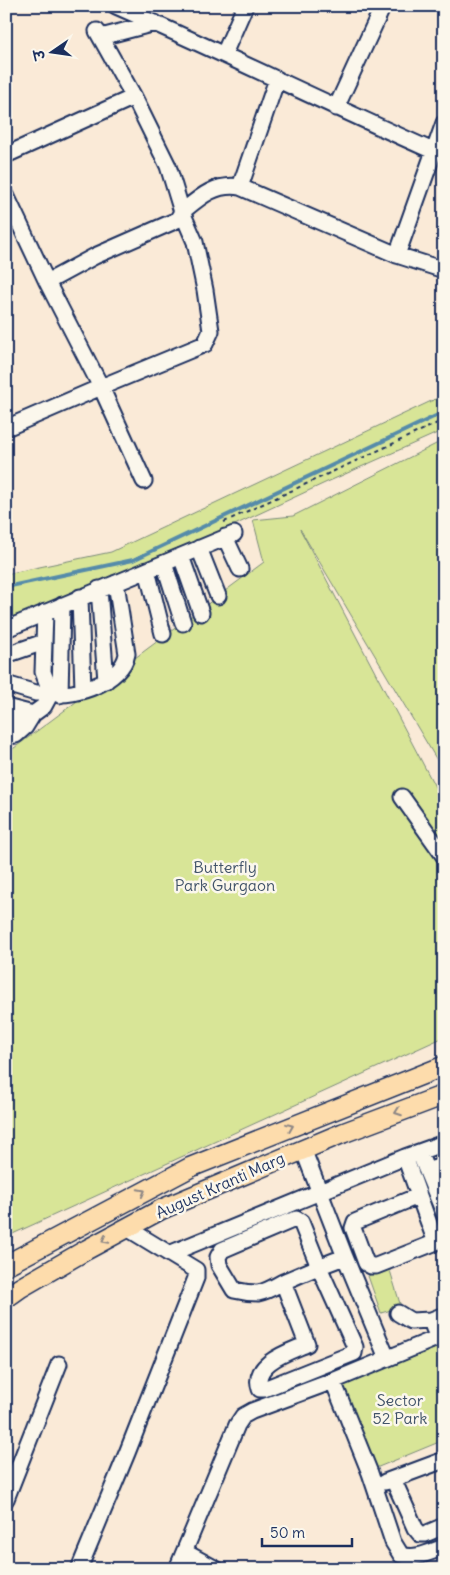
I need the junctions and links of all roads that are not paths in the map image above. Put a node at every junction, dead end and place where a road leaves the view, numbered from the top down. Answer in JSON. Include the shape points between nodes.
{"nodes":[{"id":1,"x":116,"y":6,"type":"edge"},
{"id":2,"x":245,"y":6,"type":"edge"},
{"id":3,"x":383,"y":6,"type":"edge"},
{"id":4,"x":155,"y":24,"type":"junction"},
{"id":5,"x":224,"y":54,"type":"junction"},
{"id":6,"x":277,"y":79,"type":"junction"},
{"id":7,"x":134,"y":97,"type":"junction"},
{"id":8,"x":336,"y":108,"type":"junction"},
{"id":9,"x":444,"y":123,"type":"edge"},
{"id":10,"x":433,"y":151,"type":"junction"},
{"id":11,"x":6,"y":155,"type":"edge"},
{"id":12,"x":240,"y":187,"type":"junction"},
{"id":13,"x":6,"y":195,"type":"edge"},
{"id":14,"x":182,"y":212,"type":"junction"},
{"id":15,"x":397,"y":255,"type":"junction"},
{"id":16,"x":444,"y":270,"type":"edge"},
{"id":17,"x":47,"y":282,"type":"junction"},
{"id":18,"x":101,"y":387,"type":"junction"},
{"id":19,"x":6,"y":428,"type":"edge"},
{"id":20,"x":144,"y":481,"type":"dead end"},
{"id":21,"x":199,"y":548,"type":"junction"},
{"id":22,"x":181,"y":556,"type":"junction"},
{"id":23,"x":164,"y":563,"type":"junction"},
{"id":24,"x":240,"y":569,"type":"dead end"},
{"id":25,"x":147,"y":570,"type":"junction"},
{"id":26,"x":116,"y":583,"type":"junction"},
{"id":27,"x":99,"y":590,"type":"junction"},
{"id":28,"x":218,"y":596,"type":"dead end"},
{"id":29,"x":80,"y":597,"type":"junction"},
{"id":30,"x":62,"y":605,"type":"junction"},
{"id":31,"x":45,"y":612,"type":"junction"},
{"id":32,"x":201,"y":613,"type":"dead end"},
{"id":33,"x":23,"y":621,"type":"junction"},
{"id":34,"x":183,"y":623,"type":"dead end"},
{"id":35,"x":6,"y":629,"type":"edge"},
{"id":36,"x":163,"y":634,"type":"dead end"},
{"id":37,"x":39,"y":644,"type":"junction"},
{"id":38,"x":6,"y":655,"type":"edge"},
{"id":39,"x":106,"y":682,"type":"junction"},
{"id":40,"x":6,"y":684,"type":"edge"},
{"id":41,"x":83,"y":690,"type":"junction"},
{"id":42,"x":56,"y":694,"type":"junction"},
{"id":43,"x":6,"y":706,"type":"edge"},
{"id":44,"x":29,"y":721,"type":"junction"},
{"id":45,"x":6,"y":722,"type":"edge"},
{"id":46,"x":6,"y":736,"type":"edge"},
{"id":47,"x":402,"y":797,"type":"dead end"},
{"id":48,"x":444,"y":856,"type":"edge"},
{"id":49,"x":444,"y":1066,"type":"edge"},
{"id":50,"x":444,"y":1095,"type":"edge"},
{"id":51,"x":444,"y":1143,"type":"edge"},
{"id":52,"x":303,"y":1149,"type":"junction"},
{"id":53,"x":419,"y":1152,"type":"junction"},
{"id":54,"x":405,"y":1157,"type":"junction"},
{"id":55,"x":444,"y":1165,"type":"edge"},
{"id":56,"x":427,"y":1171,"type":"junction"},
{"id":57,"x":320,"y":1192,"type":"junction"},
{"id":58,"x":418,"y":1196,"type":"junction"},
{"id":59,"x":444,"y":1213,"type":"edge"},
{"id":60,"x":127,"y":1228,"type":"junction"},
{"id":61,"x":169,"y":1254,"type":"junction"},
{"id":62,"x":345,"y":1257,"type":"junction"},
{"id":63,"x":6,"y":1265,"type":"edge"},
{"id":64,"x":319,"y":1267,"type":"junction"},
{"id":65,"x":283,"y":1282,"type":"junction"},
{"id":66,"x":6,"y":1298,"type":"edge"},
{"id":67,"x":398,"y":1313,"type":"dead end"},
{"id":68,"x":437,"y":1318,"type":"edge"},
{"id":69,"x":440,"y":1336,"type":"edge"},
{"id":70,"x":307,"y":1344,"type":"junction"},
{"id":71,"x":387,"y":1358,"type":"junction"},
{"id":72,"x":59,"y":1364,"type":"dead end"},
{"id":73,"x":317,"y":1368,"type":"junction"},
{"id":74,"x":333,"y":1381,"type":"junction"},
{"id":75,"x":444,"y":1460,"type":"edge"},
{"id":76,"x":393,"y":1479,"type":"junction"},
{"id":77,"x":374,"y":1487,"type":"junction"},
{"id":78,"x":6,"y":1499,"type":"edge"},
{"id":79,"x":444,"y":1526,"type":"edge"},
{"id":80,"x":444,"y":1547,"type":"edge"},
{"id":81,"x":185,"y":1552,"type":"junction"},
{"id":82,"x":79,"y":1569,"type":"edge"},
{"id":83,"x":178,"y":1569,"type":"edge"},
{"id":84,"x":216,"y":1569,"type":"edge"}],
"edges":[{"from":1,"to":4,"type":"street"},
{"from":2,"to":5,"type":"street"},
{"from":3,"to":8,"type":"street"},
{"from":4,"to":5,"type":"street"},
{"from":4,"to":7,"type":"street","via":[[99,34]]},
{"from":5,"to":6,"type":"street"},
{"from":6,"to":8,"type":"street"},
{"from":6,"to":12,"type":"street"},
{"from":7,"to":11,"type":"street"},
{"from":7,"to":14,"type":"street","via":[[168,166]]},
{"from":8,"to":10,"type":"street"},
{"from":9,"to":10,"type":"street"},
{"from":10,"to":15,"type":"street"},
{"from":12,"to":14,"type":"street","via":[[228,185],[212,190]]},
{"from":12,"to":15,"type":"street"},
{"from":13,"to":17,"type":"street"},
{"from":14,"to":17,"type":"street","via":[[177,220],[95,256]]},
{"from":14,"to":18,"type":"street","via":[[195,242],[211,331],[205,344]]},
{"from":15,"to":16,"type":"street"},
{"from":17,"to":18,"type":"street"},
{"from":18,"to":19,"type":"street"},
{"from":18,"to":20,"type":"street"},
{"from":21,"to":22,"type":"street"},
{"from":21,"to":24,"type":"street","via":[[225,532]]},
{"from":21,"to":28,"type":"street"},
{"from":22,"to":23,"type":"street"},
{"from":22,"to":32,"type":"street"},
{"from":23,"to":25,"type":"street"},
{"from":23,"to":34,"type":"street"},
{"from":25,"to":26,"type":"street"},
{"from":25,"to":36,"type":"street"},
{"from":26,"to":27,"type":"street"},
{"from":26,"to":39,"type":"street","via":[[127,654],[124,664]]},
{"from":27,"to":29,"type":"street"},
{"from":27,"to":39,"type":"street"},
{"from":29,"to":30,"type":"street"},
{"from":29,"to":41,"type":"street"},
{"from":30,"to":31,"type":"street"},
{"from":30,"to":42,"type":"street"},
{"from":31,"to":33,"type":"street"},
{"from":31,"to":37,"type":"street"},
{"from":33,"to":35,"type":"street"},
{"from":33,"to":37,"type":"street"},
{"from":37,"to":38,"type":"street"},
{"from":37,"to":42,"type":"street","via":[[43,672]]},
{"from":39,"to":41,"type":"street"},
{"from":40,"to":42,"type":"street","via":[[36,693]]},
{"from":41,"to":42,"type":"street"},
{"from":42,"to":44,"type":"street"},
{"from":43,"to":44,"type":"street"},
{"from":44,"to":45,"type":"street"},
{"from":44,"to":46,"type":"street","via":[[16,735]]},
{"from":47,"to":48,"type":"street"},
{"from":63,"to":49,"type":"main road","name":"August Kranti Marg","one_way":true,"via":[[191,1167]]},
{"from":50,"to":52,"type":"main road","name":"August Kranti Marg","one_way":true},
{"from":51,"to":53,"type":"street"},
{"from":52,"to":57,"type":"street"},
{"from":52,"to":60,"type":"main road","name":"August Kranti Marg","via":[[162,1209]]},
{"from":53,"to":54,"type":"street"},
{"from":53,"to":56,"type":"street"},
{"from":54,"to":57,"type":"street"},
{"from":54,"to":58,"type":"street"},
{"from":55,"to":56,"type":"street"},
{"from":56,"to":59,"type":"street"},
{"from":57,"to":61,"type":"street"},
{"from":57,"to":62,"type":"street"},
{"from":58,"to":58,"type":"street","via":[[434,1244],[376,1266],[366,1263],[353,1228],[355,1222]]},
{"from":60,"to":61,"type":"street"},
{"from":60,"to":66,"type":"main road","name":"August Kranti Marg","one_way":true},
{"from":61,"to":82,"type":"street","via":[[196,1270],[196,1278]]},
{"from":62,"to":64,"type":"street"},
{"from":62,"to":71,"type":"street"},
{"from":64,"to":65,"type":"street"},
{"from":64,"to":65,"type":"street","via":[[301,1222],[296,1219],[222,1250],[218,1258],[234,1290],[259,1293]]},
{"from":64,"to":73,"type":"street","via":[[355,1350]]},
{"from":65,"to":70,"type":"street"},
{"from":67,"to":68,"type":"street","via":[[411,1321]]},
{"from":68,"to":69,"type":"street"},
{"from":69,"to":71,"type":"street"},
{"from":70,"to":73,"type":"street"},
{"from":70,"to":73,"type":"street","via":[[263,1367],[259,1389]]},
{"from":71,"to":74,"type":"street"},
{"from":72,"to":78,"type":"street"},
{"from":74,"to":77,"type":"street"},
{"from":74,"to":81,"type":"street","via":[[244,1416],[237,1425]]},
{"from":75,"to":76,"type":"street"},
{"from":76,"to":77,"type":"street"},
{"from":76,"to":79,"type":"street","via":[[420,1534]]},
{"from":77,"to":80,"type":"street","via":[[393,1542],[401,1555],[415,1556]]},
{"from":81,"to":83,"type":"street"},
{"from":81,"to":84,"type":"street"}]}
